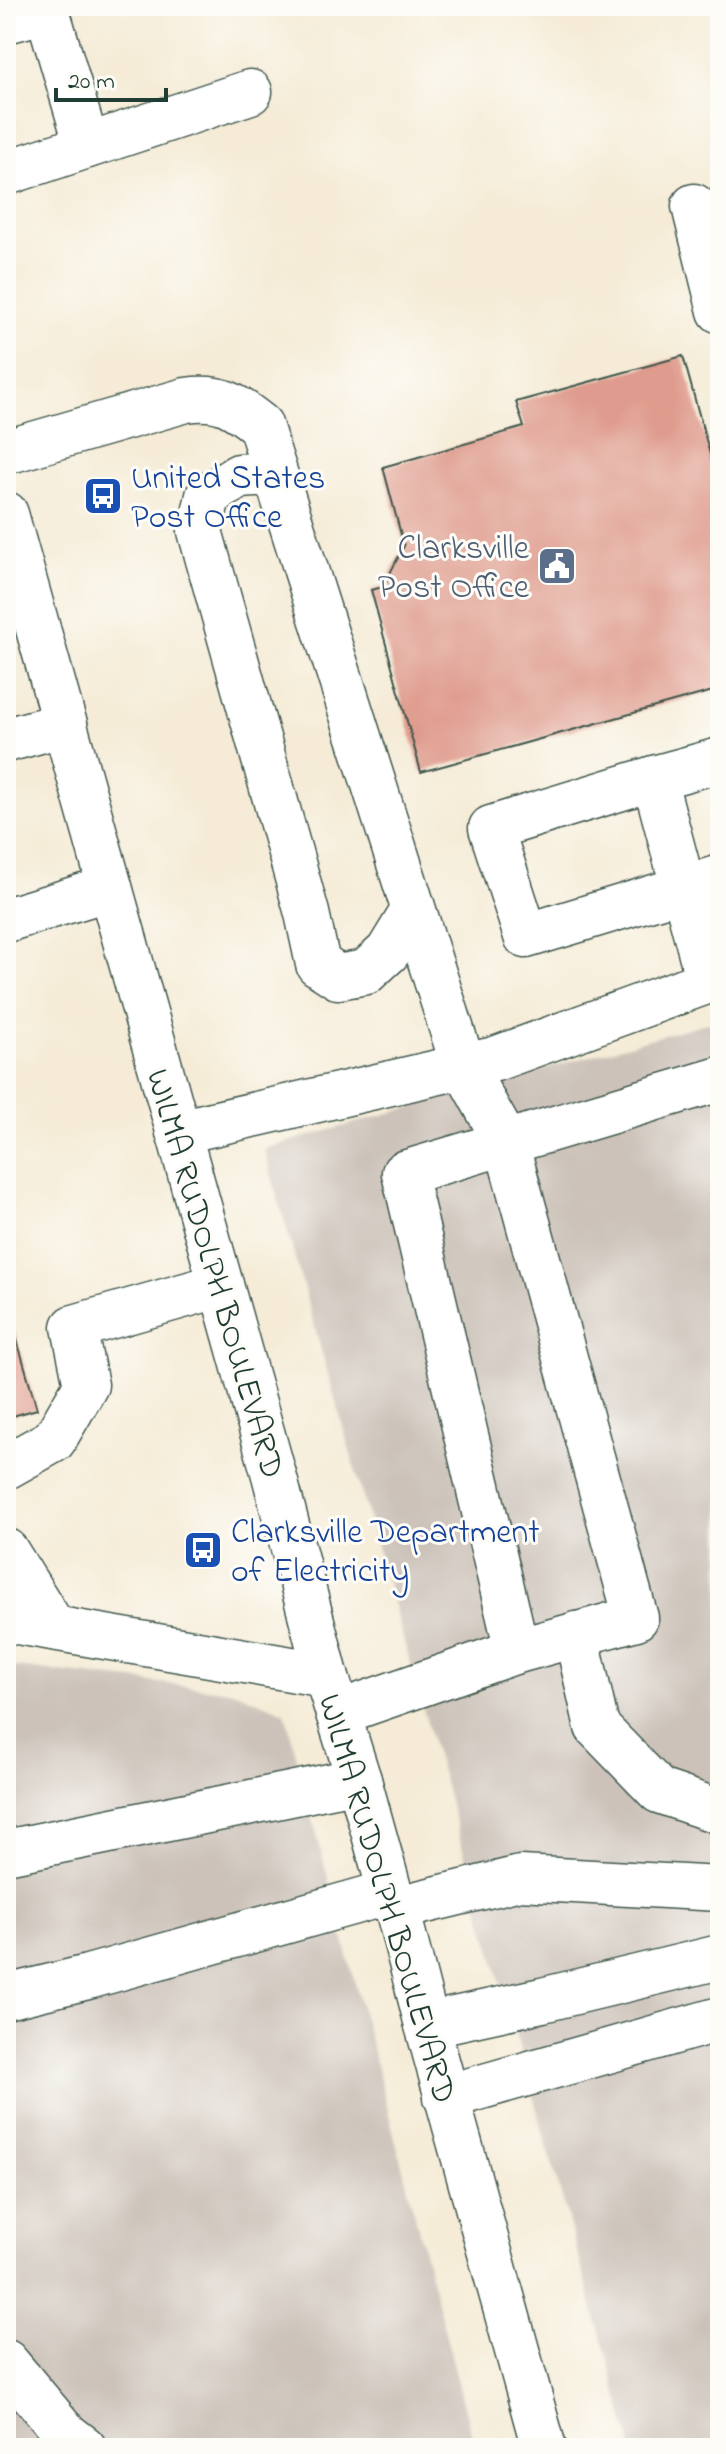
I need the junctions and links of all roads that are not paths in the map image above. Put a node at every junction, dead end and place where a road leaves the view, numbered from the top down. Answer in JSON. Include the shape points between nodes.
{"nodes":[{"id":1,"x":6,"y":21,"type":"edge"},
{"id":2,"x":250,"y":92,"type":"dead end"},
{"id":3,"x":87,"y":146,"type":"junction"},
{"id":4,"x":6,"y":173,"type":"edge"},
{"id":5,"x":694,"y":206,"type":"dead end"},
{"id":6,"x":720,"y":311,"type":"edge"},
{"id":7,"x":6,"y":452,"type":"edge"},
{"id":8,"x":274,"y":474,"type":"junction"},
{"id":9,"x":7,"y":524,"type":"edge"},
{"id":10,"x":18,"y":608,"type":"edge"},
{"id":11,"x":65,"y":724,"type":"junction"},
{"id":12,"x":6,"y":740,"type":"edge"},
{"id":13,"x":720,"y":760,"type":"edge"},
{"id":14,"x":654,"y":778,"type":"junction"},
{"id":15,"x":702,"y":882,"type":"edge"},
{"id":16,"x":110,"y":888,"type":"junction"},
{"id":17,"x":413,"y":911,"type":"junction"},
{"id":18,"x":6,"y":920,"type":"edge"},
{"id":19,"x":714,"y":978,"type":"edge"},
{"id":20,"x":463,"y":1065,"type":"junction"},
{"id":21,"x":720,"y":1079,"type":"edge"},
{"id":22,"x":178,"y":1132,"type":"junction"},
{"id":23,"x":506,"y":1142,"type":"junction"},
{"id":24,"x":221,"y":1285,"type":"junction"},
{"id":25,"x":6,"y":1467,"type":"edge"},
{"id":26,"x":6,"y":1551,"type":"edge"},
{"id":27,"x":6,"y":1620,"type":"edge"},
{"id":28,"x":54,"y":1628,"type":"junction"},
{"id":29,"x":576,"y":1634,"type":"junction"},
{"id":30,"x":517,"y":1651,"type":"junction"},
{"id":31,"x":332,"y":1694,"type":"junction"},
{"id":32,"x":359,"y":1780,"type":"junction"},
{"id":33,"x":720,"y":1812,"type":"edge"},
{"id":34,"x":6,"y":1852,"type":"edge"},
{"id":35,"x":720,"y":1889,"type":"edge"},
{"id":36,"x":393,"y":1900,"type":"junction"},
{"id":37,"x":720,"y":1957,"type":"edge"},
{"id":38,"x":6,"y":1997,"type":"edge"},
{"id":39,"x":720,"y":2019,"type":"edge"},
{"id":40,"x":427,"y":2025,"type":"junction"},
{"id":41,"x":446,"y":2097,"type":"junction"},
{"id":42,"x":6,"y":2362,"type":"edge"},
{"id":43,"x":84,"y":2448,"type":"edge"},
{"id":44,"x":544,"y":2448,"type":"edge"}],
"edges":[{"from":1,"to":3,"type":"main road","via":[[47,10]]},
{"from":2,"to":3,"type":"main road"},
{"from":3,"to":4,"type":"main road"},
{"from":5,"to":6,"type":"main road"},
{"from":7,"to":8,"type":"main road","via":[[207,397],[238,407],[260,425]]},
{"from":8,"to":17,"type":"main road"},
{"from":8,"to":17,"type":"main road","via":[[239,476],[208,496],[200,531],[318,964],[338,977],[366,972],[388,952]]},
{"from":9,"to":10,"type":"main road","name":"WILMA RUDOLPH BOULEVARD"},
{"from":10,"to":11,"type":"main road","name":"WILMA RUDOLPH BOULEVARD"},
{"from":11,"to":12,"type":"main road"},
{"from":11,"to":16,"type":"main road","name":"WILMA RUDOLPH BOULEVARD"},
{"from":13,"to":14,"type":"main road"},
{"from":14,"to":15,"type":"main road"},
{"from":14,"to":15,"type":"main road","via":[[491,828],[526,936]]},
{"from":15,"to":19,"type":"main road"},
{"from":16,"to":18,"type":"main road"},
{"from":16,"to":22,"type":"main road","name":"WILMA RUDOLPH BOULEVARD"},
{"from":17,"to":20,"type":"main road"},
{"from":19,"to":20,"type":"main road","via":[[495,1059]]},
{"from":20,"to":22,"type":"main road"},
{"from":20,"to":23,"type":"main road"},
{"from":21,"to":23,"type":"main road"},
{"from":22,"to":24,"type":"main road","name":"WILMA RUDOLPH BOULEVARD"},
{"from":23,"to":29,"type":"main road","via":[[636,1618]]},
{"from":23,"to":30,"type":"main road","via":[[404,1173]]},
{"from":24,"to":25,"type":"main road","via":[[74,1327],[86,1385],[54,1440]]},
{"from":24,"to":31,"type":"main road","name":"WILMA RUDOLPH BOULEVARD"},
{"from":26,"to":28,"type":"main road"},
{"from":27,"to":28,"type":"main road"},
{"from":28,"to":31,"type":"main road"},
{"from":29,"to":30,"type":"main road"},
{"from":29,"to":33,"type":"main road","via":[[597,1727],[659,1791]]},
{"from":30,"to":31,"type":"main road"},
{"from":31,"to":32,"type":"main road","name":"WILMA RUDOLPH BOULEVARD"},
{"from":32,"to":34,"type":"main road"},
{"from":32,"to":36,"type":"main road","name":"WILMA RUDOLPH BOULEVARD"},
{"from":35,"to":36,"type":"main road","via":[[520,1878]]},
{"from":36,"to":38,"type":"main road"},
{"from":36,"to":40,"type":"main road","name":"WILMA RUDOLPH BOULEVARD"},
{"from":37,"to":40,"type":"main road"},
{"from":39,"to":41,"type":"main road"},
{"from":40,"to":41,"type":"main road","name":"WILMA RUDOLPH BOULEVARD"},
{"from":41,"to":44,"type":"main road","name":"WILMA RUDOLPH BOULEVARD"},
{"from":42,"to":43,"type":"main road"}]}
